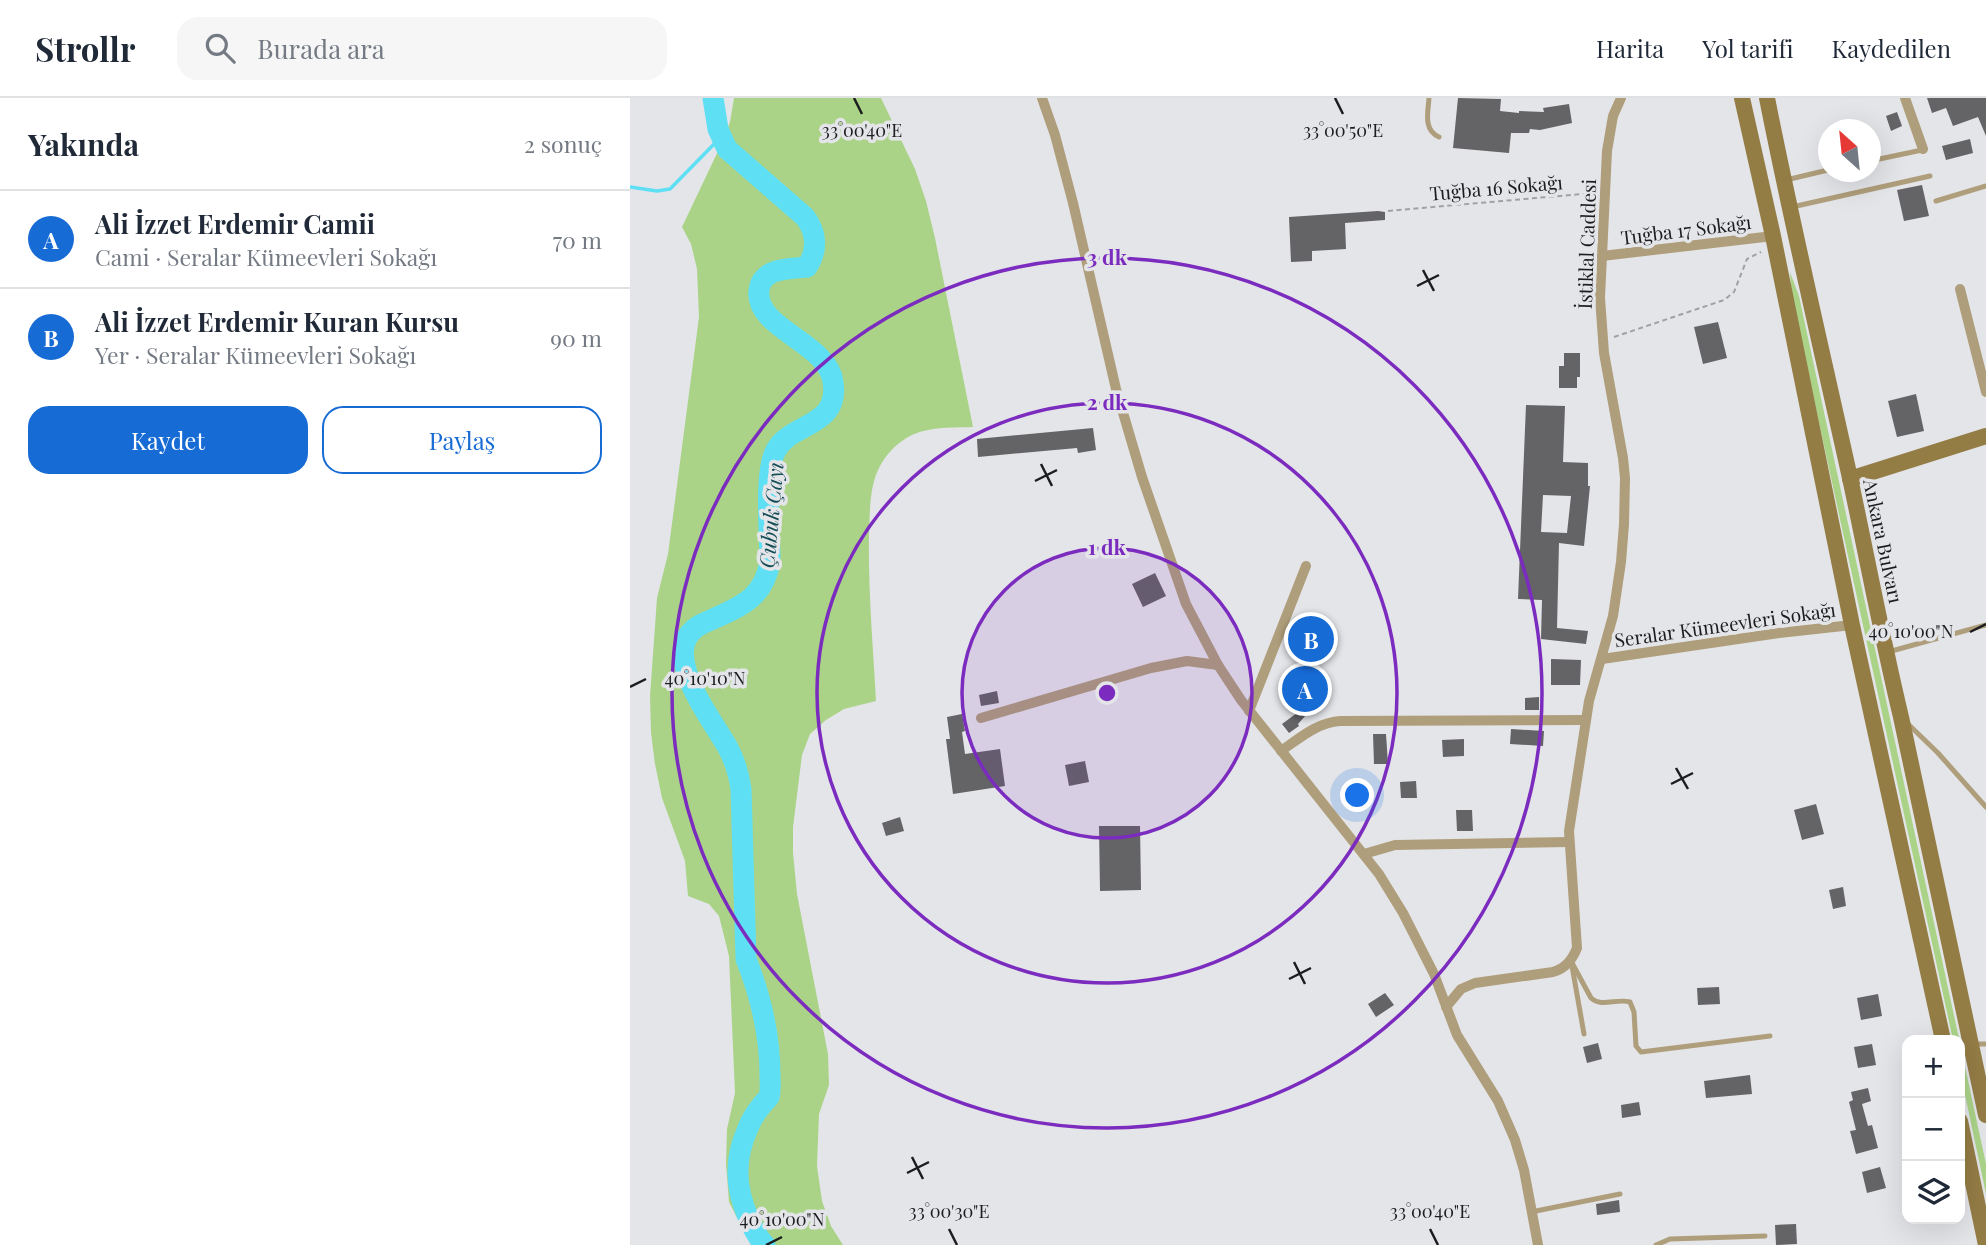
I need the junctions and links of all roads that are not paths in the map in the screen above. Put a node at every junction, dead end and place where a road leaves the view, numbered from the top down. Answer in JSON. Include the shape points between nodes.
{"nodes":[{"id":1,"x":1042,"y":98,"type":"edge"},
{"id":2,"x":1429,"y":98,"type":"edge"},
{"id":3,"x":1621,"y":98,"type":"edge"},
{"id":4,"x":1741,"y":98,"type":"edge"},
{"id":5,"x":1767,"y":98,"type":"edge"},
{"id":6,"x":1905,"y":98,"type":"edge"},
{"id":7,"x":1439,"y":137,"type":"dead end"},
{"id":8,"x":1923,"y":149,"type":"joint"},
{"id":9,"x":1881,"y":159,"type":"edge"},
{"id":10,"x":1818,"y":172,"type":"edge"},
{"id":11,"x":1930,"y":176,"type":"dead end"},
{"id":12,"x":1783,"y":180,"type":"junction"},
{"id":13,"x":1986,"y":186,"type":"edge"},
{"id":14,"x":1936,"y":201,"type":"dead end"},
{"id":15,"x":1789,"y":208,"type":"junction"},
{"id":16,"x":1773,"y":236,"type":"junction"},
{"id":17,"x":1602,"y":256,"type":"junction"},
{"id":18,"x":1959,"y":289,"type":"dead end"},
{"id":19,"x":1986,"y":392,"type":"edge"},
{"id":20,"x":1612,"y":393,"type":"joint"},
{"id":21,"x":1986,"y":436,"type":"edge"},
{"id":22,"x":1850,"y":479,"type":"junction"},
{"id":23,"x":1306,"y":566,"type":"dead end"},
{"id":24,"x":1853,"y":625,"type":"junction"},
{"id":25,"x":1986,"y":625,"type":"edge"},
{"id":26,"x":1886,"y":653,"type":"junction"},
{"id":27,"x":1602,"y":659,"type":"junction"},
{"id":28,"x":1217,"y":665,"type":"junction"},
{"id":29,"x":1249,"y":711,"type":"junction"},
{"id":30,"x":1901,"y":717,"type":"junction"},
{"id":31,"x":981,"y":718,"type":"dead end"},
{"id":32,"x":1586,"y":720,"type":"junction"},
{"id":33,"x":1281,"y":751,"type":"junction"},
{"id":34,"x":1986,"y":807,"type":"edge"},
{"id":35,"x":1569,"y":842,"type":"junction"},
{"id":36,"x":1364,"y":854,"type":"junction"},
{"id":37,"x":1571,"y":960,"type":"junction"},
{"id":38,"x":1446,"y":1007,"type":"junction"},
{"id":39,"x":1584,"y":1034,"type":"dead end"},
{"id":40,"x":1941,"y":1035,"type":"edge"},
{"id":41,"x":1770,"y":1036,"type":"dead end"},
{"id":42,"x":1978,"y":1044,"type":"edge"},
{"id":43,"x":1986,"y":1115,"type":"edge"},
{"id":44,"x":1965,"y":1145,"type":"edge"},
{"id":45,"x":1619,"y":1194,"type":"dead end"},
{"id":46,"x":1531,"y":1212,"type":"junction"},
{"id":47,"x":1765,"y":1236,"type":"dead end"},
{"id":48,"x":1538,"y":1245,"type":"edge"},
{"id":49,"x":1656,"y":1245,"type":"edge"},
{"id":50,"x":1986,"y":1245,"type":"edge"}],
"edges":[{"from":1,"to":28,"type":"street","via":[[1142,477],[1186,604]]},
{"from":2,"to":7,"type":"lane","via":[[1428,127]]},
{"from":3,"to":17,"type":"street","name":"İstiklal Caddesi","via":[[1609,132]]},
{"from":4,"to":16,"type":"main road"},
{"from":5,"to":12,"type":"main road","name":"Ankara Bulvarı"},
{"from":6,"to":8,"type":"street"},
{"from":8,"to":9,"type":"lane"},
{"from":10,"to":12,"type":"lane"},
{"from":11,"to":15,"type":"lane"},
{"from":12,"to":15,"type":"main road","name":"Ankara Bulvarı"},
{"from":13,"to":14,"type":"lane"},
{"from":15,"to":22,"type":"main road","name":"Ankara Bulvarı"},
{"from":16,"to":17,"type":"street","name":"Tuğba 17 Sokağı"},
{"from":16,"to":24,"type":"main road"},
{"from":17,"to":20,"type":"street","name":"İstiklal Caddesi","via":[[1603,340]]},
{"from":18,"to":19,"type":"street"},
{"from":20,"to":27,"type":"street","name":"Seralar Kümeevleri Sokağı","via":[[1625,498],[1618,589]]},
{"from":21,"to":22,"type":"main road"},
{"from":22,"to":26,"type":"main road","name":"Ankara Bulvarı"},
{"from":23,"to":29,"type":"street"},
{"from":24,"to":27,"type":"street","name":"Seralar Kümeevleri Sokağı"},
{"from":24,"to":40,"type":"main road"},
{"from":25,"to":26,"type":"lane"},
{"from":26,"to":30,"type":"main road","name":"Ankara Bulvarı"},
{"from":27,"to":32,"type":"street","name":"Seralar Kümeevleri Sokağı"},
{"from":28,"to":29,"type":"street"},
{"from":28,"to":31,"type":"street","via":[[1187,662],[1151,668]]},
{"from":29,"to":33,"type":"street"},
{"from":30,"to":34,"type":"lane"},
{"from":30,"to":42,"type":"main road","name":"Ankara Bulvarı"},
{"from":32,"to":33,"type":"street","via":[[1331,722]]},
{"from":32,"to":35,"type":"street","name":"Seralar Kümeevleri Sokağı"},
{"from":33,"to":36,"type":"street"},
{"from":35,"to":36,"type":"street","via":[[1395,845]]},
{"from":35,"to":37,"type":"street","name":"Seralar Kümeevleri Sokağı","via":[[1577,936]]},
{"from":36,"to":38,"type":"street","via":[[1403,913]]},
{"from":37,"to":38,"type":"street","via":[[1553,972],[1467,986]]},
{"from":37,"to":39,"type":"lane"},
{"from":37,"to":41,"type":"lane","via":[[1595,1002],[1629,1002],[1641,1052]]},
{"from":38,"to":46,"type":"street","via":[[1457,1035],[1509,1123],[1521,1156]]},
{"from":42,"to":43,"type":"main road","name":"Ankara Bulvarı"},
{"from":44,"to":50,"type":"main road"},
{"from":45,"to":46,"type":"lane"},
{"from":46,"to":48,"type":"street"},
{"from":47,"to":49,"type":"lane","via":[[1670,1239]]}]}
